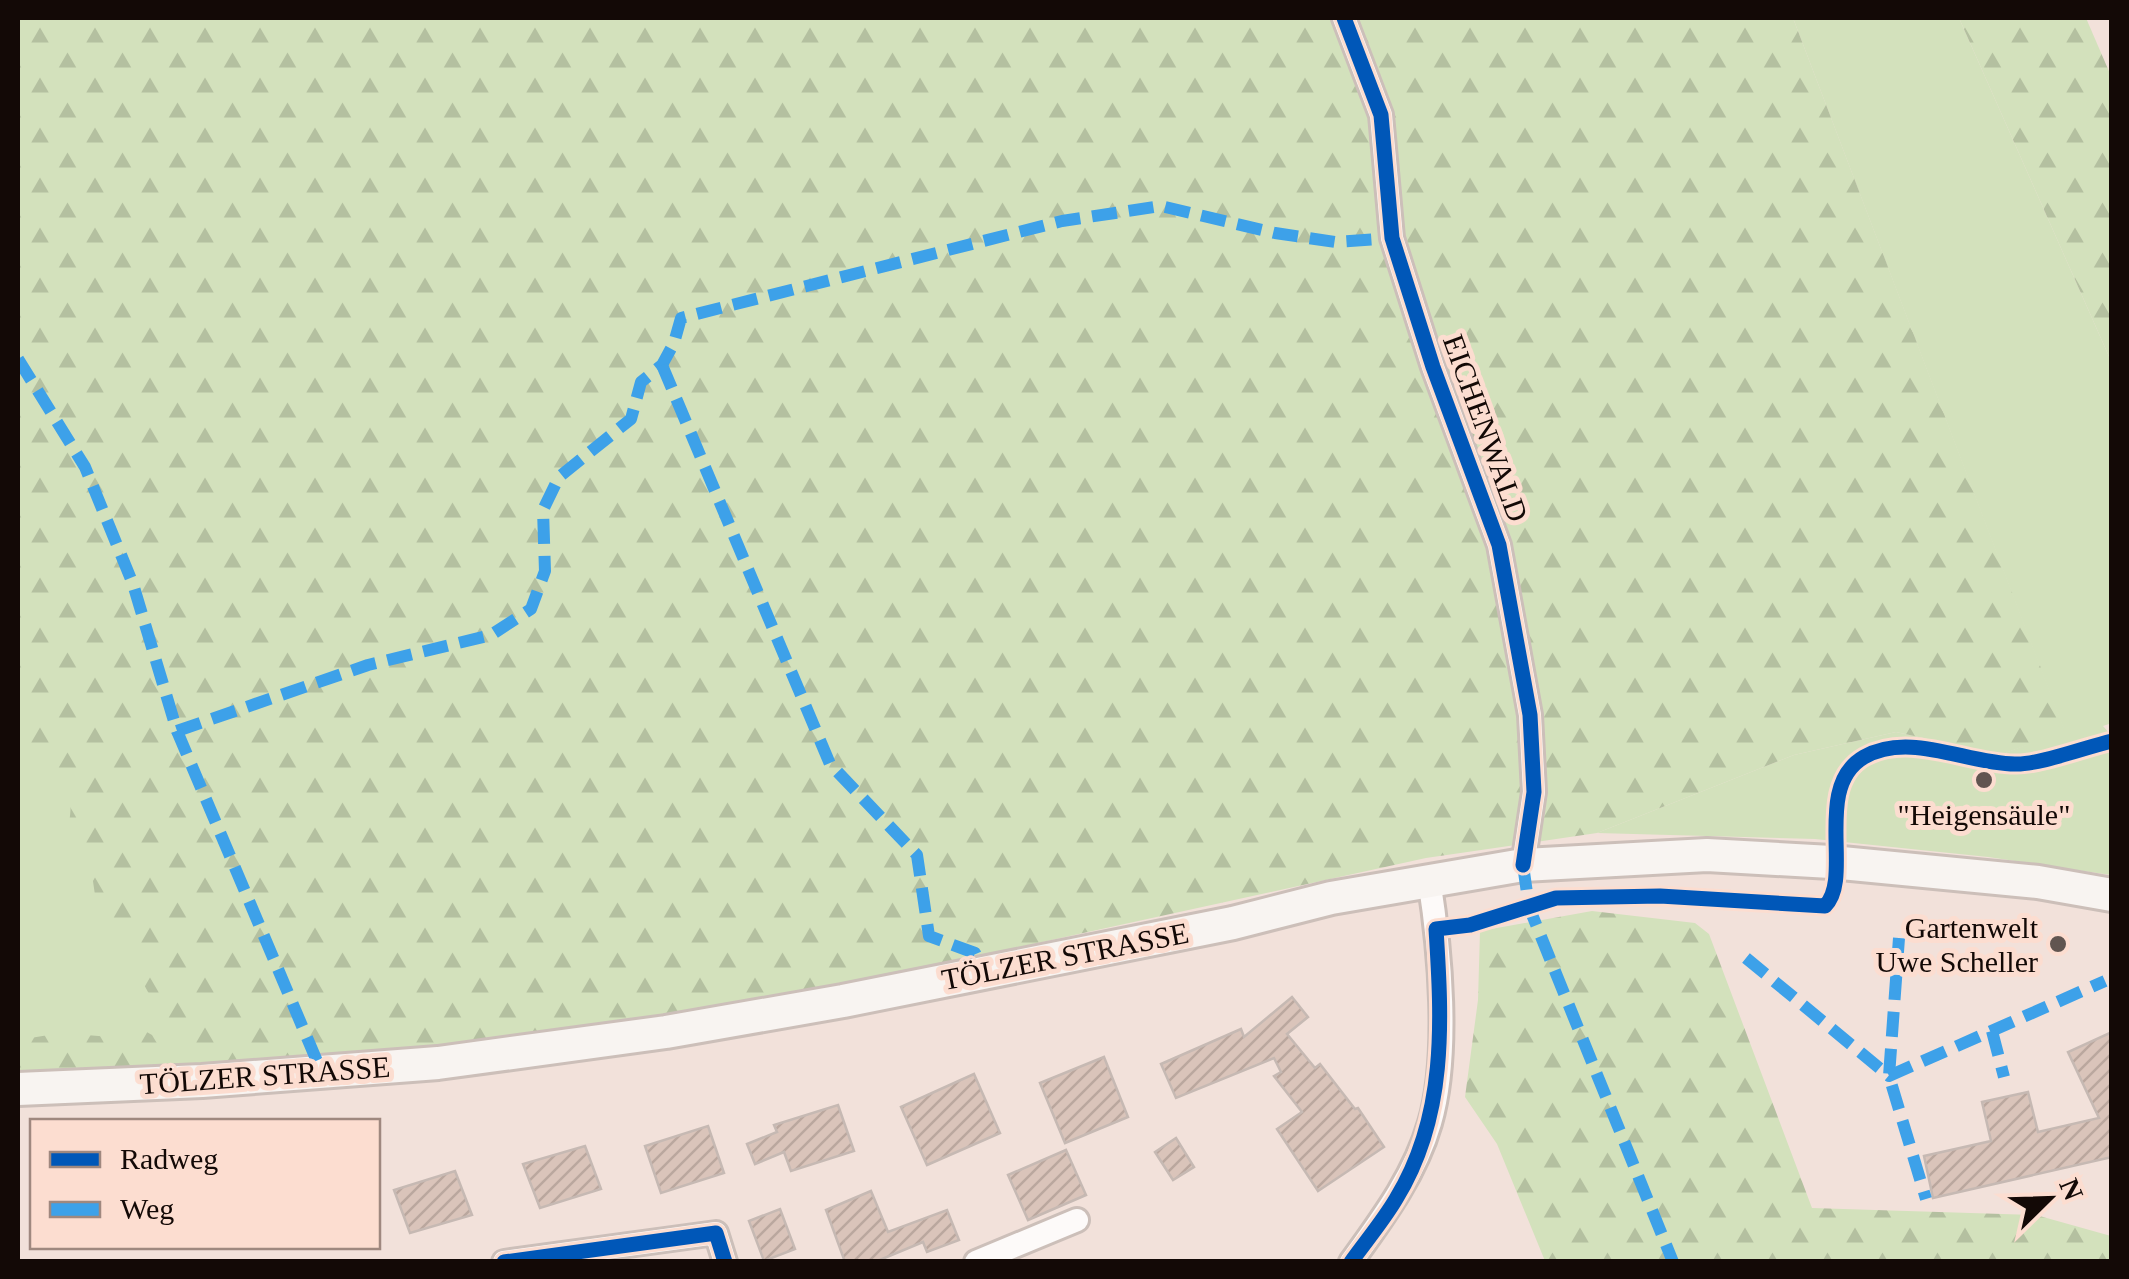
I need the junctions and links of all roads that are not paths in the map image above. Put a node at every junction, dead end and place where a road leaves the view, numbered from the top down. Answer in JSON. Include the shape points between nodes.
{"nodes":[{"id":1,"x":1344,"y":18,"type":"edge"},
{"id":2,"x":1523,"y":865,"type":"junction"},
{"id":3,"x":1430,"y":879,"type":"junction"},
{"id":4,"x":2112,"y":895,"type":"edge"},
{"id":5,"x":18,"y":1089,"type":"edge"},
{"id":6,"x":1077,"y":1220,"type":"dead end"},
{"id":7,"x":504,"y":1262,"type":"edge"},
{"id":8,"x":725,"y":1262,"type":"edge"},
{"id":9,"x":976,"y":1262,"type":"edge"},
{"id":10,"x":1351,"y":1262,"type":"edge"}],
"edges":[{"from":1,"to":2,"type":"street","name":"EICHENWALD","via":[[1380,115],[1392,238],[1499,545],[1530,715],[1534,792]]},
{"from":2,"to":3,"type":"main road","name":"TÖLZER STRASSE"},
{"from":2,"to":4,"type":"main road","name":"TÖLZER STRASSE","via":[[1707,855],[2038,882]]},
{"from":3,"to":5,"type":"main road","name":"TÖLZER STRASSE","via":[[666,1032],[419,1064]]},
{"from":3,"to":10,"type":"street","via":[[1440,994],[1430,1125],[1398,1197]]},
{"from":6,"to":9,"type":"street"},
{"from":7,"to":8,"type":"street","via":[[716,1233]]}]}
